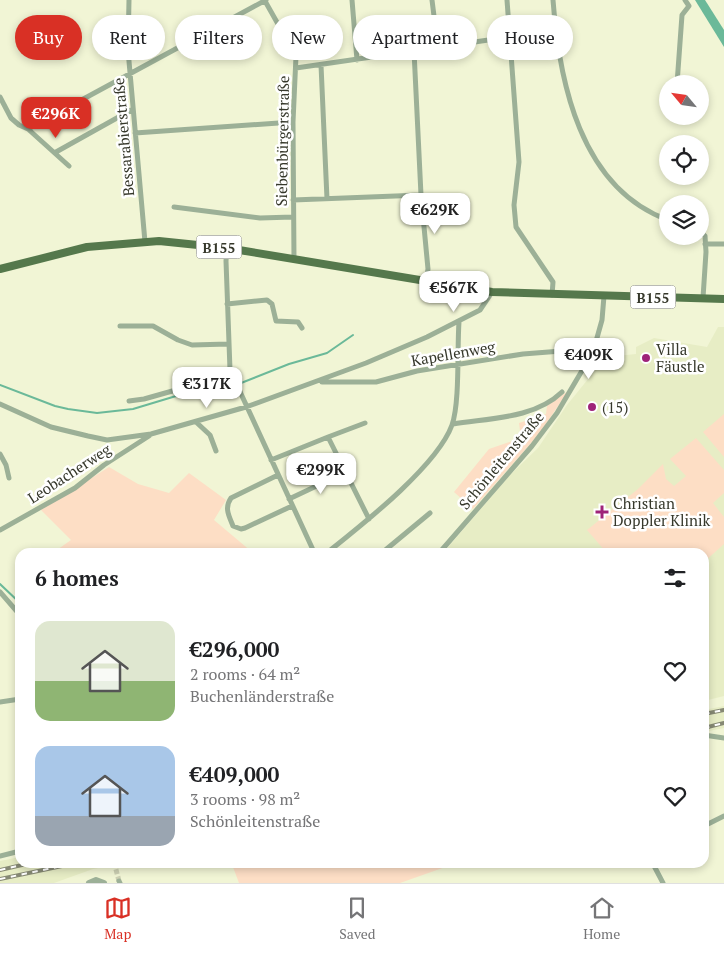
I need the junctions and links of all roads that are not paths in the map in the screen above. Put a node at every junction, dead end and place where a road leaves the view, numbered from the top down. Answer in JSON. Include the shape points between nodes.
{"nodes":[{"id":1,"x":129,"y":0,"type":"edge"},
{"id":2,"x":265,"y":0,"type":"edge"},
{"id":3,"x":352,"y":0,"type":"edge"},
{"id":4,"x":432,"y":0,"type":"edge"},
{"id":5,"x":507,"y":0,"type":"edge"},
{"id":6,"x":553,"y":0,"type":"edge"},
{"id":7,"x":685,"y":0,"type":"edge"},
{"id":8,"x":353,"y":15,"type":"edge"},
{"id":9,"x":434,"y":15,"type":"edge"},
{"id":10,"x":508,"y":15,"type":"edge"},
{"id":11,"x":356,"y":60,"type":"edge"},
{"id":12,"x":414,"y":60,"type":"edge"},
{"id":13,"x":511,"y":60,"type":"edge"},
{"id":14,"x":321,"y":65,"type":"junction"},
{"id":15,"x":296,"y":68,"type":"junction"},
{"id":16,"x":129,"y":73,"type":"junction"},
{"id":17,"x":678,"y":75,"type":"edge"},
{"id":18,"x":0,"y":97,"type":"edge"},
{"id":19,"x":133,"y":109,"type":"junction"},
{"id":20,"x":293,"y":122,"type":"junction"},
{"id":21,"x":28,"y":129,"type":"junction"},
{"id":22,"x":135,"y":134,"type":"junction"},
{"id":23,"x":56,"y":152,"type":"junction"},
{"id":24,"x":69,"y":166,"type":"dead end"},
{"id":25,"x":421,"y":195,"type":"junction"},
{"id":26,"x":327,"y":199,"type":"junction"},
{"id":27,"x":293,"y":200,"type":"junction"},
{"id":28,"x":174,"y":207,"type":"dead end"},
{"id":29,"x":659,"y":215,"type":"edge"},
{"id":30,"x":293,"y":217,"type":"junction"},
{"id":31,"x":145,"y":242,"type":"junction"},
{"id":32,"x":709,"y":244,"type":"edge"},
{"id":33,"x":724,"y":244,"type":"edge"},
{"id":34,"x":706,"y":245,"type":"edge"},
{"id":35,"x":227,"y":248,"type":"junction"},
{"id":36,"x":294,"y":259,"type":"junction"},
{"id":37,"x":0,"y":269,"type":"edge"},
{"id":38,"x":426,"y":281,"type":"junction"},
{"id":39,"x":492,"y":292,"type":"junction"},
{"id":40,"x":552,"y":295,"type":"junction"},
{"id":41,"x":604,"y":296,"type":"junction"},
{"id":42,"x":703,"y":298,"type":"junction"},
{"id":43,"x":724,"y":299,"type":"edge"},
{"id":44,"x":228,"y":306,"type":"junction"},
{"id":45,"x":459,"y":322,"type":"junction"},
{"id":46,"x":120,"y":326,"type":"dead end"},
{"id":47,"x":302,"y":328,"type":"dead end"},
{"id":48,"x":228,"y":344,"type":"junction"},
{"id":49,"x":593,"y":352,"type":"junction"},
{"id":50,"x":456,"y":364,"type":"junction"},
{"id":51,"x":318,"y":382,"type":"junction"},
{"id":52,"x":235,"y":384,"type":"junction"},
{"id":53,"x":562,"y":392,"type":"dead end"},
{"id":54,"x":129,"y":401,"type":"dead end"},
{"id":55,"x":0,"y":404,"type":"edge"},
{"id":56,"x":246,"y":407,"type":"junction"},
{"id":57,"x":196,"y":422,"type":"junction"},
{"id":58,"x":366,"y":422,"type":"dead end"},
{"id":59,"x":452,"y":424,"type":"junction"},
{"id":60,"x":151,"y":434,"type":"junction"},
{"id":61,"x":328,"y":437,"type":"junction"},
{"id":62,"x":216,"y":451,"type":"dead end"},
{"id":63,"x":0,"y":454,"type":"edge"},
{"id":64,"x":270,"y":460,"type":"junction"},
{"id":65,"x":344,"y":472,"type":"junction"},
{"id":66,"x":278,"y":475,"type":"junction"},
{"id":67,"x":9,"y":478,"type":"dead end"},
{"id":68,"x":289,"y":499,"type":"junction"},
{"id":69,"x":292,"y":506,"type":"junction"},
{"id":70,"x":430,"y":513,"type":"dead end"},
{"id":71,"x":369,"y":519,"type":"junction"},
{"id":72,"x":0,"y":530,"type":"edge"},
{"id":73,"x":312,"y":548,"type":"edge"},
{"id":74,"x":333,"y":548,"type":"edge"},
{"id":75,"x":389,"y":548,"type":"edge"},
{"id":76,"x":443,"y":548,"type":"edge"},
{"id":77,"x":0,"y":592,"type":"edge"},
{"id":78,"x":15,"y":609,"type":"edge"},
{"id":79,"x":15,"y":700,"type":"edge"},
{"id":80,"x":0,"y":702,"type":"edge"},
{"id":81,"x":709,"y":736,"type":"edge"},
{"id":82,"x":724,"y":738,"type":"edge"},
{"id":83,"x":724,"y":816,"type":"edge"},
{"id":84,"x":709,"y":824,"type":"edge"},
{"id":85,"x":15,"y":853,"type":"edge"},
{"id":86,"x":0,"y":856,"type":"edge"},
{"id":87,"x":655,"y":868,"type":"edge"},
{"id":88,"x":89,"y":883,"type":"edge"},
{"id":89,"x":104,"y":883,"type":"edge"},
{"id":90,"x":663,"y":883,"type":"edge"}],
"edges":[{"from":1,"to":16,"type":"street","name":"Bessarabierstraße"},
{"from":2,"to":15,"type":"street","name":"Siebenbürgerstraße","via":[[296,56]]},
{"from":2,"to":16,"type":"street"},
{"from":3,"to":8,"type":"street"},
{"from":4,"to":9,"type":"street"},
{"from":5,"to":10,"type":"street"},
{"from":6,"to":29,"type":"street","via":[[556,44],[564,84],[582,135],[599,164],[622,190]]},
{"from":7,"to":17,"type":"street","via":[[689,6],[682,15]]},
{"from":11,"to":14,"type":"street"},
{"from":12,"to":25,"type":"street"},
{"from":13,"to":40,"type":"street","via":[[518,157],[514,205],[517,228],[553,282]]},
{"from":14,"to":15,"type":"street"},
{"from":14,"to":26,"type":"street"},
{"from":15,"to":20,"type":"street","name":"Siebenbürgerstraße"},
{"from":16,"to":19,"type":"street","name":"Bessarabierstraße"},
{"from":16,"to":21,"type":"street"},
{"from":18,"to":21,"type":"street","via":[[11,118]]},
{"from":19,"to":22,"type":"street","name":"Bessarabierstraße"},
{"from":19,"to":23,"type":"street"},
{"from":20,"to":22,"type":"street"},
{"from":20,"to":27,"type":"street","name":"Siebenbürgerstraße"},
{"from":21,"to":23,"type":"street"},
{"from":22,"to":31,"type":"street","name":"Bessarabierstraße"},
{"from":23,"to":24,"type":"street"},
{"from":25,"to":26,"type":"street"},
{"from":25,"to":38,"type":"street","via":[[428,269]]},
{"from":26,"to":27,"type":"street"},
{"from":27,"to":30,"type":"street","name":"Siebenbürgerstraße"},
{"from":28,"to":30,"type":"street","via":[[260,218]]},
{"from":30,"to":36,"type":"street","name":"Siebenbürgerstraße"},
{"from":31,"to":35,"type":"main road","number":"B155"},
{"from":31,"to":37,"type":"main road","number":"B155","via":[[71,250]]},
{"from":32,"to":33,"type":"street"},
{"from":34,"to":42,"type":"street"},
{"from":35,"to":36,"type":"main road","number":"B155"},
{"from":35,"to":44,"type":"street"},
{"from":36,"to":38,"type":"main road","number":"B155"},
{"from":38,"to":39,"type":"main road","number":"B155"},
{"from":39,"to":40,"type":"main road","number":"B155"},
{"from":39,"to":45,"type":"street","via":[[480,310]]},
{"from":40,"to":41,"type":"main road","number":"B155"},
{"from":41,"to":42,"type":"main road","number":"B155"},
{"from":41,"to":49,"type":"street","name":"Schönleitenstraße","via":[[602,320]]},
{"from":42,"to":43,"type":"main road","number":"B155"},
{"from":44,"to":47,"type":"street","via":[[265,300],[271,302],[276,321],[298,322]]},
{"from":44,"to":48,"type":"street"},
{"from":45,"to":50,"type":"street"},
{"from":45,"to":51,"type":"street"},
{"from":46,"to":48,"type":"street","via":[[148,325],[192,344]]},
{"from":48,"to":52,"type":"street"},
{"from":49,"to":50,"type":"street","name":"Kapellenweg","via":[[587,349],[542,351]]},
{"from":49,"to":76,"type":"street","name":"Schönleitenstraße","via":[[557,413],[532,446]]},
{"from":50,"to":51,"type":"street","name":"Kapellenweg","via":[[376,382]]},
{"from":50,"to":59,"type":"street","via":[[456,406]]},
{"from":51,"to":56,"type":"street"},
{"from":52,"to":54,"type":"street","via":[[183,388]]},
{"from":52,"to":56,"type":"street"},
{"from":53,"to":59,"type":"street","via":[[555,400],[531,412]]},
{"from":55,"to":60,"type":"street","via":[[51,427],[107,440]]},
{"from":56,"to":57,"type":"street"},
{"from":56,"to":64,"type":"street"},
{"from":57,"to":60,"type":"street"},
{"from":57,"to":62,"type":"street","via":[[210,435]]},
{"from":58,"to":61,"type":"street"},
{"from":59,"to":71,"type":"street","via":[[430,459]]},
{"from":60,"to":72,"type":"street","name":"Leobacherweg","via":[[75,488]]},
{"from":61,"to":64,"type":"street"},
{"from":61,"to":65,"type":"street"},
{"from":63,"to":67,"type":"street"},
{"from":64,"to":66,"type":"street"},
{"from":65,"to":68,"type":"street"},
{"from":65,"to":71,"type":"street"},
{"from":66,"to":68,"type":"street"},
{"from":66,"to":69,"type":"street","via":[[231,498],[226,504],[233,526],[241,530]]},
{"from":68,"to":69,"type":"street"},
{"from":69,"to":73,"type":"street"},
{"from":70,"to":75,"type":"street"},
{"from":71,"to":74,"type":"street"},
{"from":77,"to":78,"type":"street"},
{"from":79,"to":80,"type":"street"},
{"from":81,"to":82,"type":"street"},
{"from":83,"to":84,"type":"street"},
{"from":85,"to":86,"type":"street"},
{"from":87,"to":90,"type":"street"},
{"from":88,"to":89,"type":"street","via":[[96,880]]}]}
